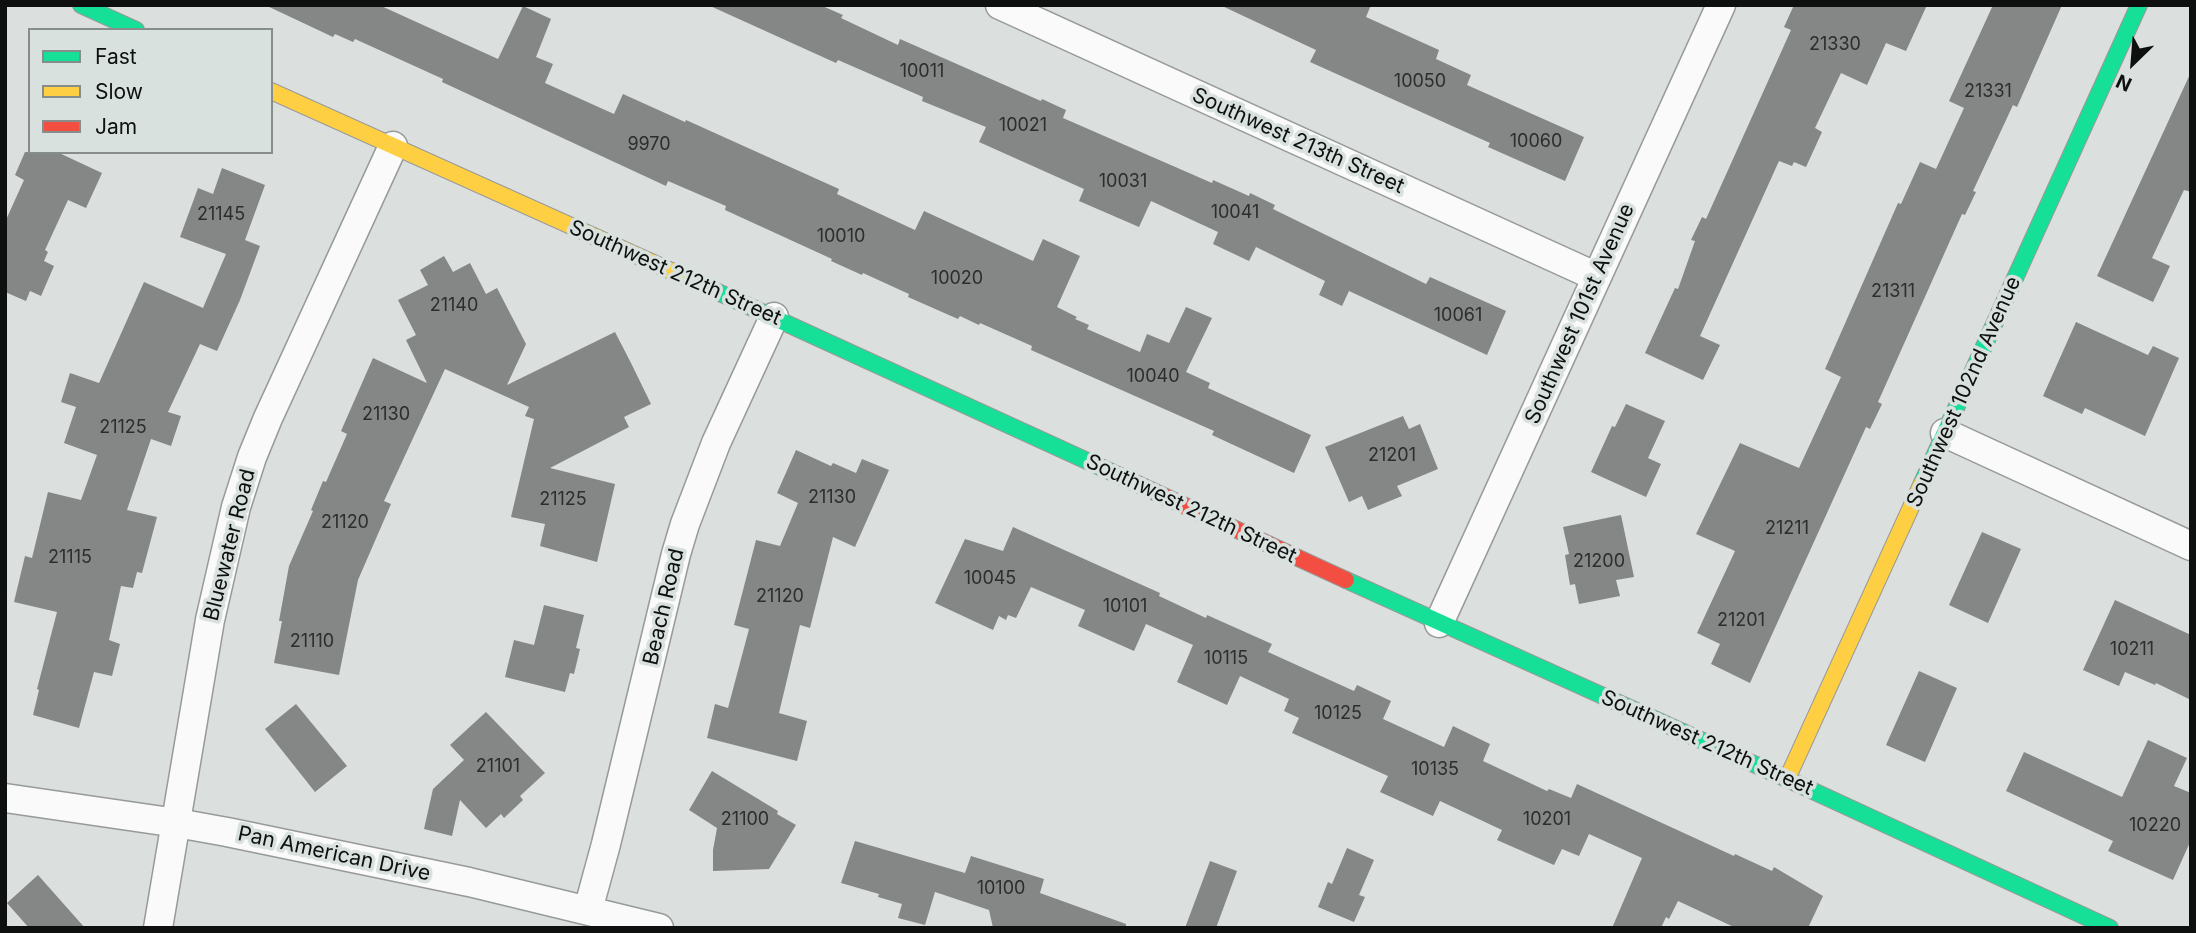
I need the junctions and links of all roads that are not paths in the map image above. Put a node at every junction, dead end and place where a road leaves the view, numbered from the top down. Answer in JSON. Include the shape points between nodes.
{"nodes":[{"id":1,"x":81,"y":5,"type":"edge"},
{"id":2,"x":1000,"y":5,"type":"edge"},
{"id":3,"x":1721,"y":5,"type":"edge"},
{"id":4,"x":2139,"y":5,"type":"edge"},
{"id":5,"x":132,"y":28,"type":"edge"},
{"id":6,"x":273,"y":92,"type":"edge"},
{"id":7,"x":393,"y":146,"type":"junction"},
{"id":8,"x":1597,"y":277,"type":"junction"},
{"id":9,"x":774,"y":317,"type":"junction"},
{"id":10,"x":1945,"y":433,"type":"junction"},
{"id":11,"x":2191,"y":547,"type":"edge"},
{"id":12,"x":1439,"y":623,"type":"junction"},
{"id":13,"x":1787,"y":779,"type":"junction"},
{"id":14,"x":5,"y":798,"type":"edge"},
{"id":15,"x":177,"y":823,"type":"junction"},
{"id":16,"x":588,"y":910,"type":"junction"},
{"id":17,"x":158,"y":928,"type":"edge"},
{"id":18,"x":659,"y":928,"type":"edge"},
{"id":19,"x":2110,"y":928,"type":"edge"}],
"edges":[{"from":1,"to":5,"type":"street"},
{"from":2,"to":8,"type":"street","name":"Southwest 213th Street"},
{"from":3,"to":8,"type":"street","name":"Southwest 101st Avenue"},
{"from":4,"to":10,"type":"street","name":"Southwest 102nd Avenue"},
{"from":6,"to":7,"type":"street","name":"Southwest 212th Street"},
{"from":7,"to":9,"type":"street","name":"Southwest 212th Street"},
{"from":7,"to":15,"type":"street","name":"Bluewater Road","via":[[268,418],[236,507],[210,620]]},
{"from":8,"to":12,"type":"street","name":"Southwest 101st Avenue"},
{"from":9,"to":12,"type":"street","name":"Southwest 212th Street"},
{"from":9,"to":16,"type":"street","name":"Beach Road","via":[[681,534]]},
{"from":10,"to":11,"type":"street"},
{"from":10,"to":13,"type":"street","name":"Southwest 102nd Avenue"},
{"from":12,"to":13,"type":"street","name":"Southwest 212th Street"},
{"from":13,"to":19,"type":"street","name":"Southwest 212th Street"},
{"from":14,"to":15,"type":"street","name":"Pan American Drive"},
{"from":15,"to":16,"type":"street","name":"Pan American Drive"},
{"from":15,"to":17,"type":"street","name":"Bluewater Road"},
{"from":16,"to":18,"type":"street","name":"Pan American Drive"}]}
